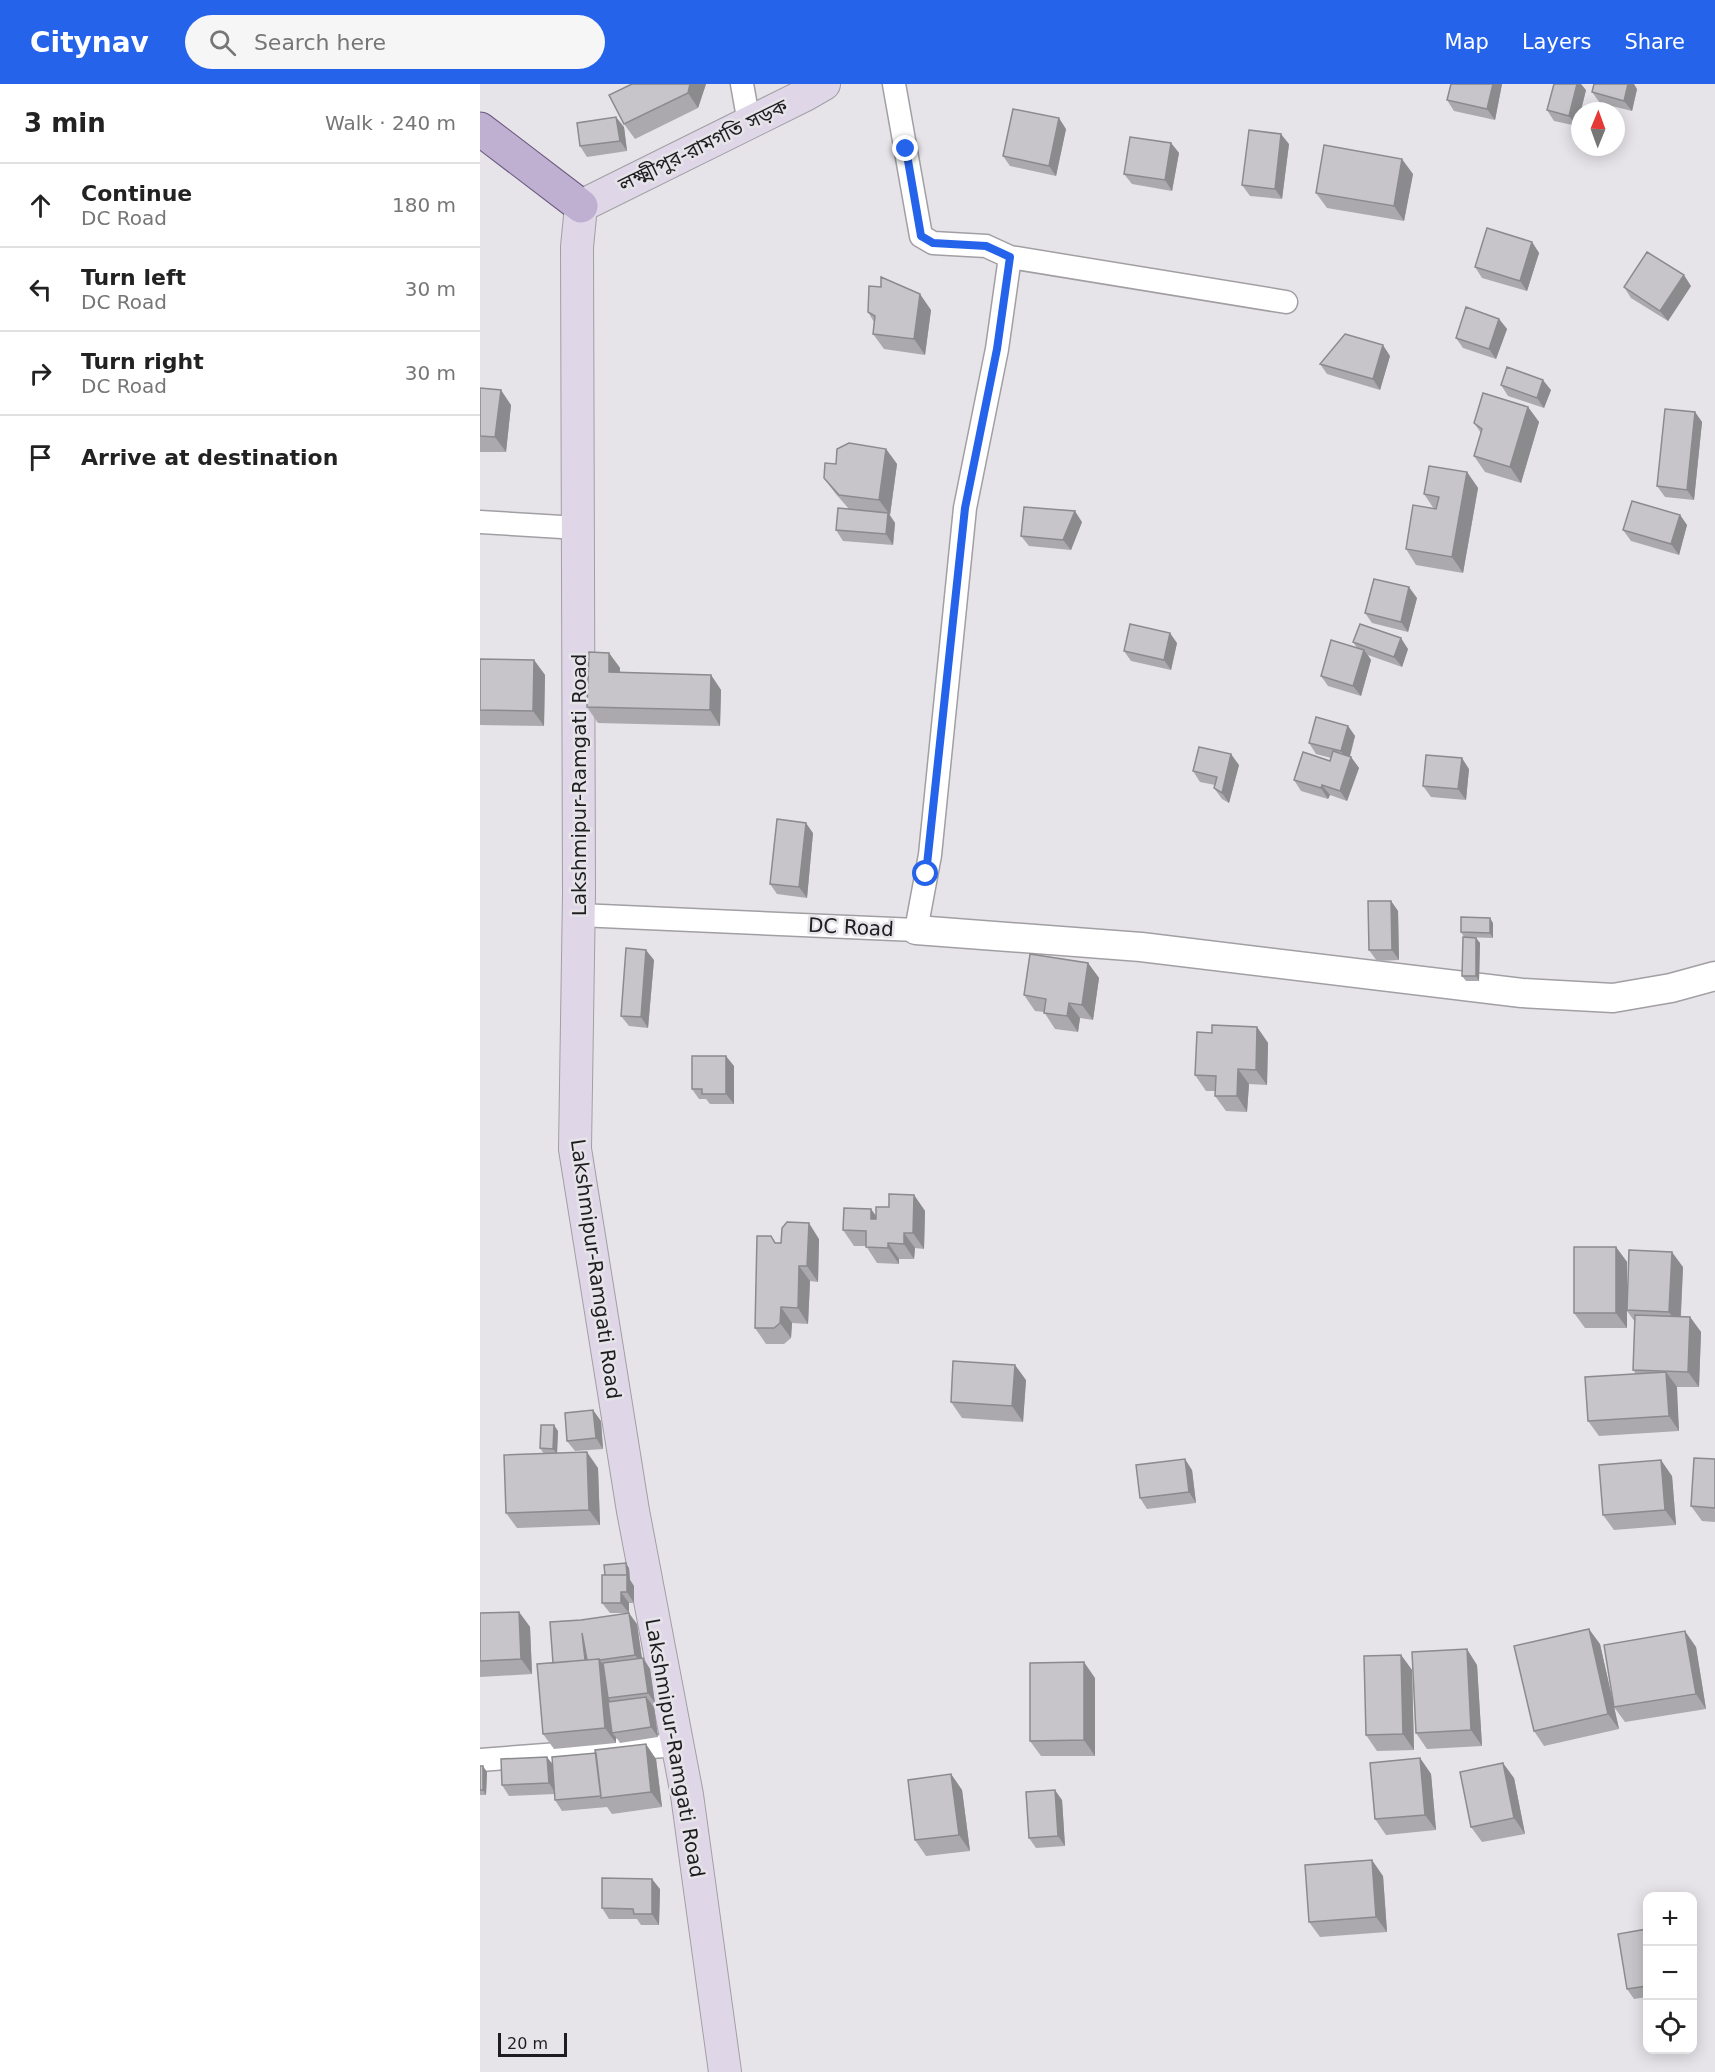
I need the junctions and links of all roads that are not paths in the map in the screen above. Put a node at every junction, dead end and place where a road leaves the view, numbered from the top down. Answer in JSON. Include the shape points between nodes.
{"nodes":[{"id":1,"x":742,"y":84,"type":"edge"},
{"id":2,"x":824,"y":84,"type":"edge"},
{"id":3,"x":894,"y":84,"type":"edge"},
{"id":4,"x":749,"y":123,"type":"junction"},
{"id":5,"x":480,"y":129,"type":"edge"},
{"id":6,"x":581,"y":206,"type":"junction"},
{"id":7,"x":1010,"y":257,"type":"junction"},
{"id":8,"x":1286,"y":302,"type":"dead end"},
{"id":9,"x":480,"y":522,"type":"edge"},
{"id":10,"x":578,"y":528,"type":"junction"},
{"id":11,"x":579,"y":915,"type":"junction"},
{"id":12,"x":916,"y":930,"type":"junction"},
{"id":13,"x":1715,"y":976,"type":"edge"},
{"id":14,"x":677,"y":1745,"type":"junction"},
{"id":15,"x":480,"y":1760,"type":"edge"},
{"id":16,"x":725,"y":2072,"type":"edge"}],
"edges":[{"from":1,"to":4,"type":"street"},
{"from":2,"to":4,"type":"main road","name":"লক্ষ্মীপুর-রামগতি সড়ক"},
{"from":3,"to":7,"type":"street","via":[[921,236],[933,243],[986,246]]},
{"from":4,"to":6,"type":"main road","name":"লক্ষ্মীপুর-রামগতি সড়ক"},
{"from":5,"to":6,"type":"main road"},
{"from":6,"to":10,"type":"main road","name":"Lakshmipur-Ramgati Road","via":[[577,247]]},
{"from":7,"to":8,"type":"street"},
{"from":7,"to":12,"type":"street","name":"DC Road","via":[[997,349],[965,508],[930,855]]},
{"from":9,"to":10,"type":"street"},
{"from":10,"to":11,"type":"main road","name":"Lakshmipur-Ramgati Road"},
{"from":11,"to":12,"type":"street","name":"DC Road"},
{"from":11,"to":14,"type":"main road","name":"Lakshmipur-Ramgati Road","via":[[575,1149],[633,1511]]},
{"from":12,"to":13,"type":"street","via":[[1141,946],[1522,993],[1613,998]]},
{"from":14,"to":15,"type":"street"},
{"from":14,"to":16,"type":"main road","name":"Lakshmipur-Ramgati Road"}]}
